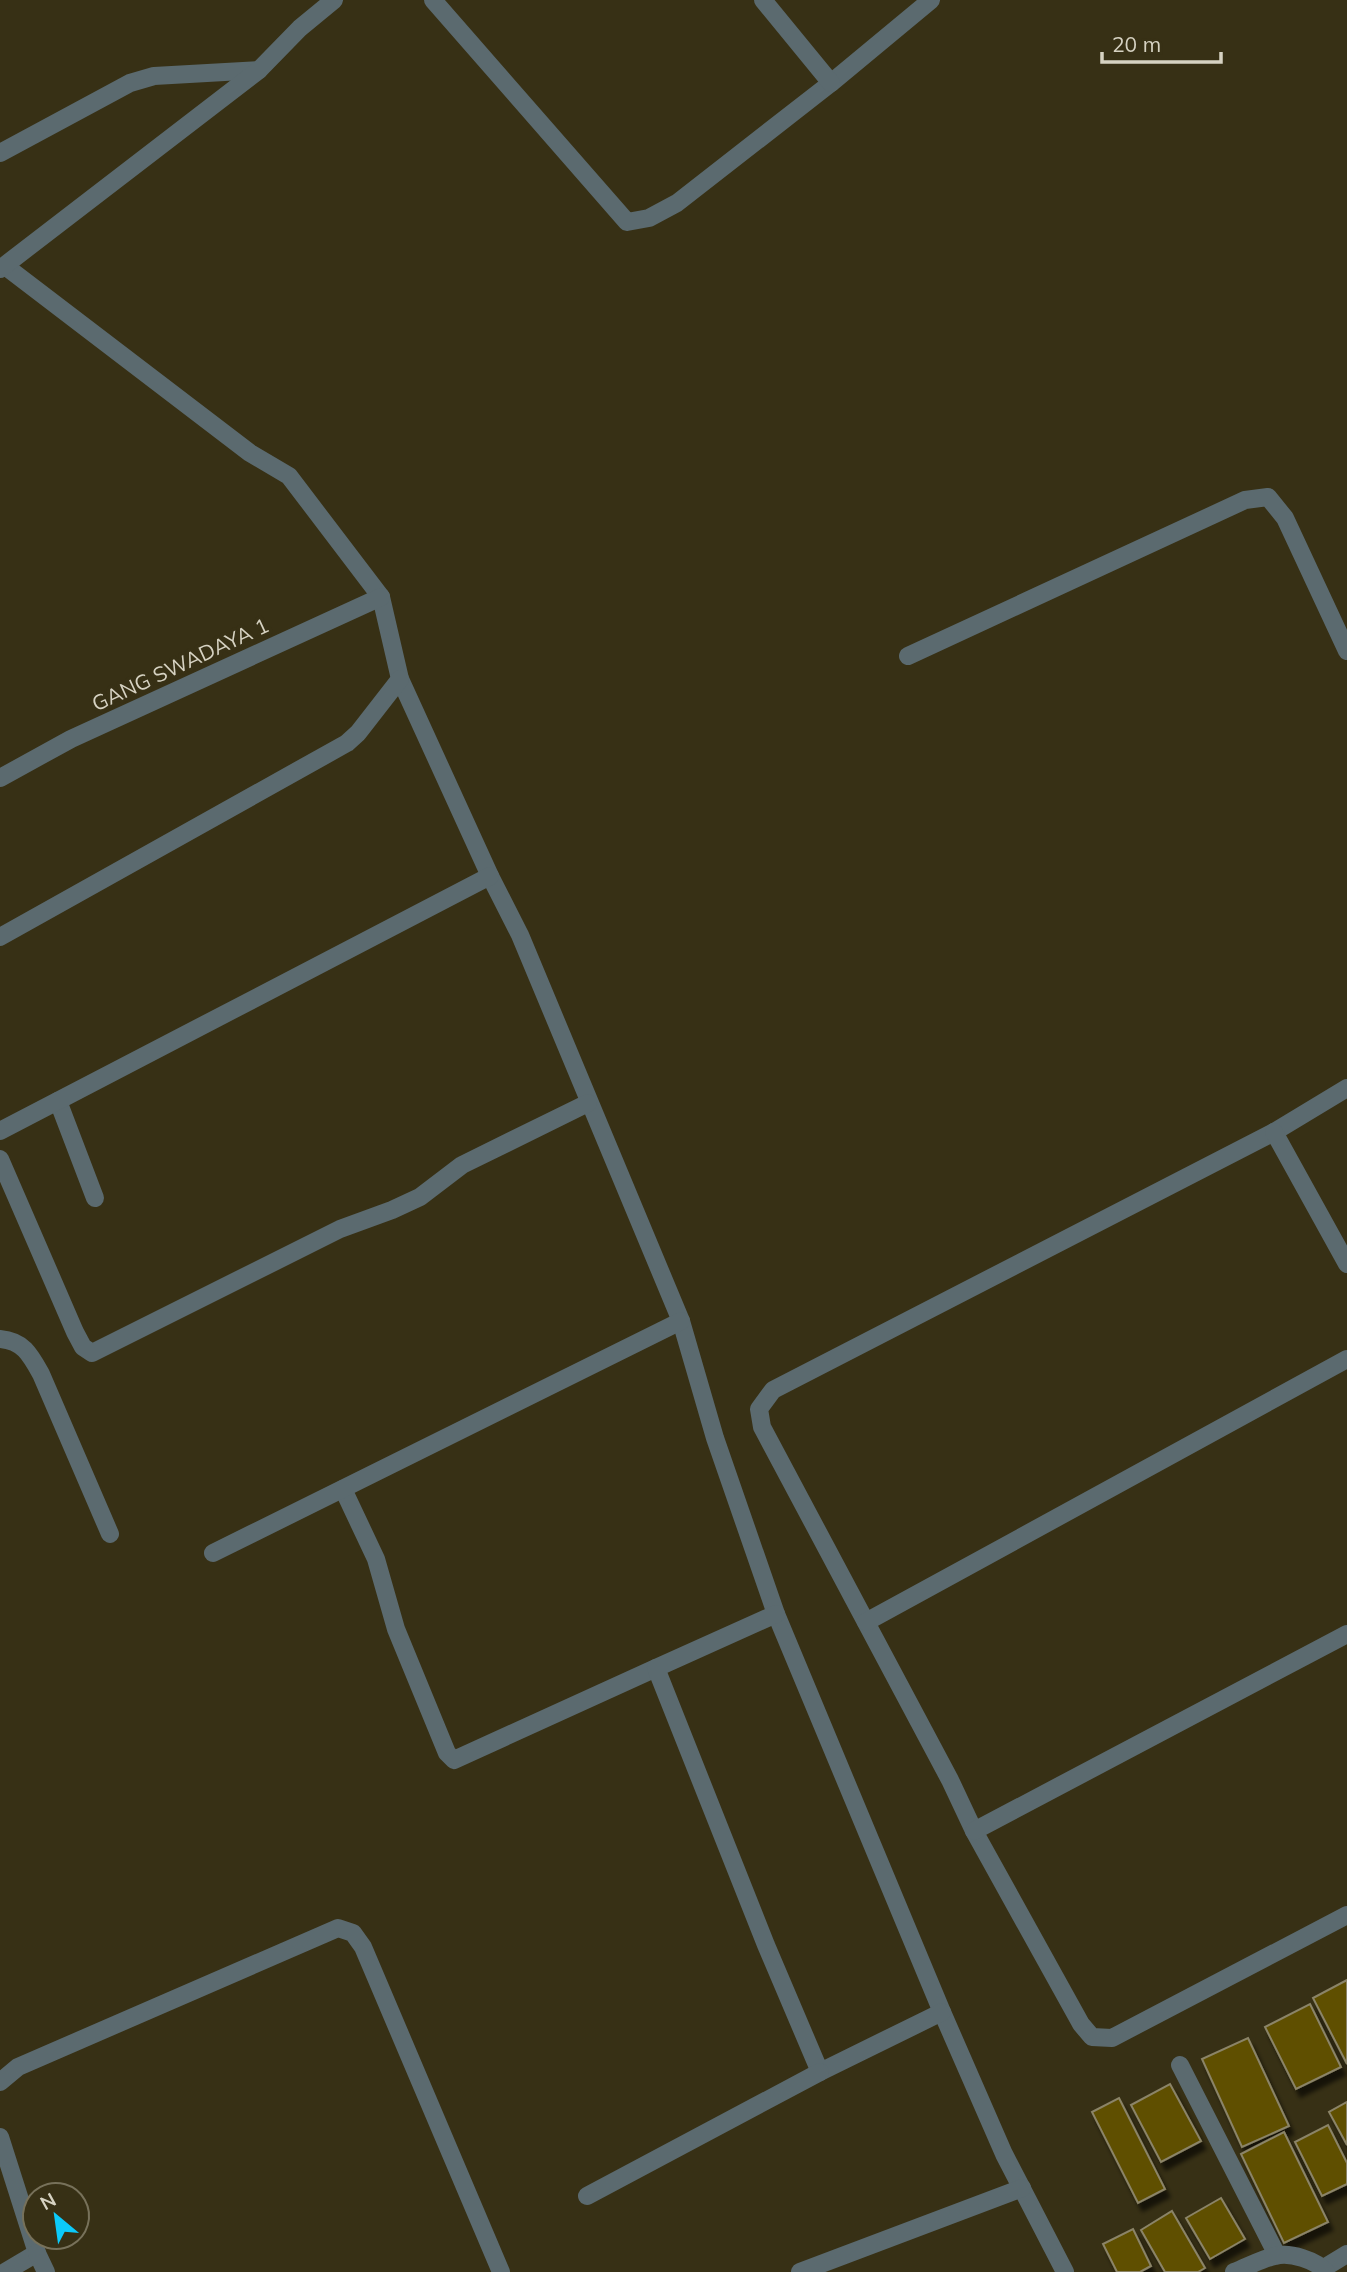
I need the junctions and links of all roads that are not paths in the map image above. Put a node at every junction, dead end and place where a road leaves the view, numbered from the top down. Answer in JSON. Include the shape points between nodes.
{"nodes":[{"id":1,"x":334,"y":0,"type":"edge"},
{"id":2,"x":433,"y":0,"type":"edge"},
{"id":3,"x":763,"y":0,"type":"edge"},
{"id":4,"x":931,"y":0,"type":"edge"},
{"id":5,"x":259,"y":70,"type":"junction"},
{"id":6,"x":831,"y":83,"type":"junction"},
{"id":7,"x":0,"y":153,"type":"edge"},
{"id":8,"x":2,"y":267,"type":"edge"},
{"id":9,"x":381,"y":597,"type":"junction"},
{"id":10,"x":1347,"y":651,"type":"edge"},
{"id":11,"x":908,"y":656,"type":"dead end"},
{"id":12,"x":400,"y":679,"type":"junction"},
{"id":13,"x":0,"y":778,"type":"edge"},
{"id":14,"x":490,"y":876,"type":"junction"},
{"id":15,"x":0,"y":937,"type":"edge"},
{"id":16,"x":1347,"y":1088,"type":"edge"},
{"id":17,"x":58,"y":1101,"type":"junction"},
{"id":18,"x":589,"y":1103,"type":"junction"},
{"id":19,"x":0,"y":1131,"type":"edge"},
{"id":20,"x":1274,"y":1132,"type":"junction"},
{"id":21,"x":0,"y":1159,"type":"edge"},
{"id":22,"x":95,"y":1198,"type":"dead end"},
{"id":23,"x":1347,"y":1264,"type":"edge"},
{"id":24,"x":681,"y":1321,"type":"junction"},
{"id":25,"x":0,"y":1339,"type":"edge"},
{"id":26,"x":1347,"y":1359,"type":"edge"},
{"id":27,"x":343,"y":1489,"type":"junction"},
{"id":28,"x":110,"y":1534,"type":"dead end"},
{"id":29,"x":213,"y":1553,"type":"dead end"},
{"id":30,"x":776,"y":1614,"type":"junction"},
{"id":31,"x":866,"y":1622,"type":"junction"},
{"id":32,"x":1347,"y":1634,"type":"edge"},
{"id":33,"x":656,"y":1668,"type":"junction"},
{"id":34,"x":974,"y":1831,"type":"junction"},
{"id":35,"x":1347,"y":1916,"type":"edge"},
{"id":36,"x":942,"y":2012,"type":"junction"},
{"id":37,"x":1180,"y":2065,"type":"dead end"},
{"id":38,"x":820,"y":2072,"type":"junction"},
{"id":39,"x":0,"y":2082,"type":"edge"},
{"id":40,"x":0,"y":2137,"type":"edge"},
{"id":41,"x":1022,"y":2188,"type":"junction"},
{"id":42,"x":587,"y":2196,"type":"dead end"},
{"id":43,"x":37,"y":2253,"type":"junction"},
{"id":44,"x":1277,"y":2255,"type":"junction"},
{"id":45,"x":1347,"y":2255,"type":"edge"},
{"id":46,"x":1325,"y":2270,"type":"edge"},
{"id":47,"x":5,"y":2272,"type":"edge"},
{"id":48,"x":46,"y":2272,"type":"edge"},
{"id":49,"x":501,"y":2272,"type":"edge"},
{"id":50,"x":800,"y":2272,"type":"edge"},
{"id":51,"x":1065,"y":2272,"type":"edge"},
{"id":52,"x":1234,"y":2272,"type":"edge"}],
"edges":[{"from":1,"to":5,"type":"street"},
{"from":2,"to":6,"type":"street","via":[[627,222],[649,218],[677,203]]},
{"from":3,"to":6,"type":"street"},
{"from":4,"to":6,"type":"street"},
{"from":5,"to":7,"type":"street","via":[[154,76],[131,83]]},
{"from":5,"to":8,"type":"street"},
{"from":8,"to":9,"type":"street","via":[[250,453],[289,476]]},
{"from":9,"to":12,"type":"street"},
{"from":9,"to":13,"type":"street","name":"GANG SWADAYA 1","via":[[71,739]]},
{"from":10,"to":11,"type":"street","via":[[1285,518],[1268,497],[1245,500]]},
{"from":12,"to":14,"type":"street"},
{"from":12,"to":15,"type":"street","via":[[347,743]]},
{"from":14,"to":17,"type":"street"},
{"from":14,"to":18,"type":"street","via":[[520,935]]},
{"from":16,"to":20,"type":"street"},
{"from":17,"to":19,"type":"street"},
{"from":17,"to":22,"type":"street"},
{"from":18,"to":21,"type":"street","via":[[462,1165],[419,1197],[340,1229],[92,1353],[75,1332]]},
{"from":18,"to":24,"type":"street"},
{"from":20,"to":23,"type":"street"},
{"from":20,"to":31,"type":"street","via":[[773,1390],[759,1409],[762,1427]]},
{"from":24,"to":27,"type":"street"},
{"from":24,"to":30,"type":"street","via":[[715,1438]]},
{"from":25,"to":28,"type":"street","via":[[19,1342],[29,1352]]},
{"from":26,"to":31,"type":"street"},
{"from":27,"to":29,"type":"street"},
{"from":27,"to":33,"type":"street","via":[[376,1559],[418,1684],[454,1760]]},
{"from":30,"to":33,"type":"street"},
{"from":30,"to":36,"type":"street"},
{"from":31,"to":34,"type":"street"},
{"from":32,"to":34,"type":"street"},
{"from":33,"to":38,"type":"street"},
{"from":34,"to":35,"type":"street","via":[[1092,2037],[1112,2038]]},
{"from":36,"to":38,"type":"street"},
{"from":36,"to":41,"type":"street"},
{"from":37,"to":44,"type":"street"},
{"from":38,"to":42,"type":"street"},
{"from":39,"to":49,"type":"street","via":[[18,2067],[338,1928],[353,1933],[363,1947]]},
{"from":40,"to":43,"type":"street"},
{"from":41,"to":50,"type":"street"},
{"from":41,"to":51,"type":"street"},
{"from":43,"to":47,"type":"street"},
{"from":43,"to":48,"type":"street"},
{"from":44,"to":46,"type":"street","via":[[1301,2258]]},
{"from":44,"to":52,"type":"street"},
{"from":45,"to":46,"type":"street"}]}
